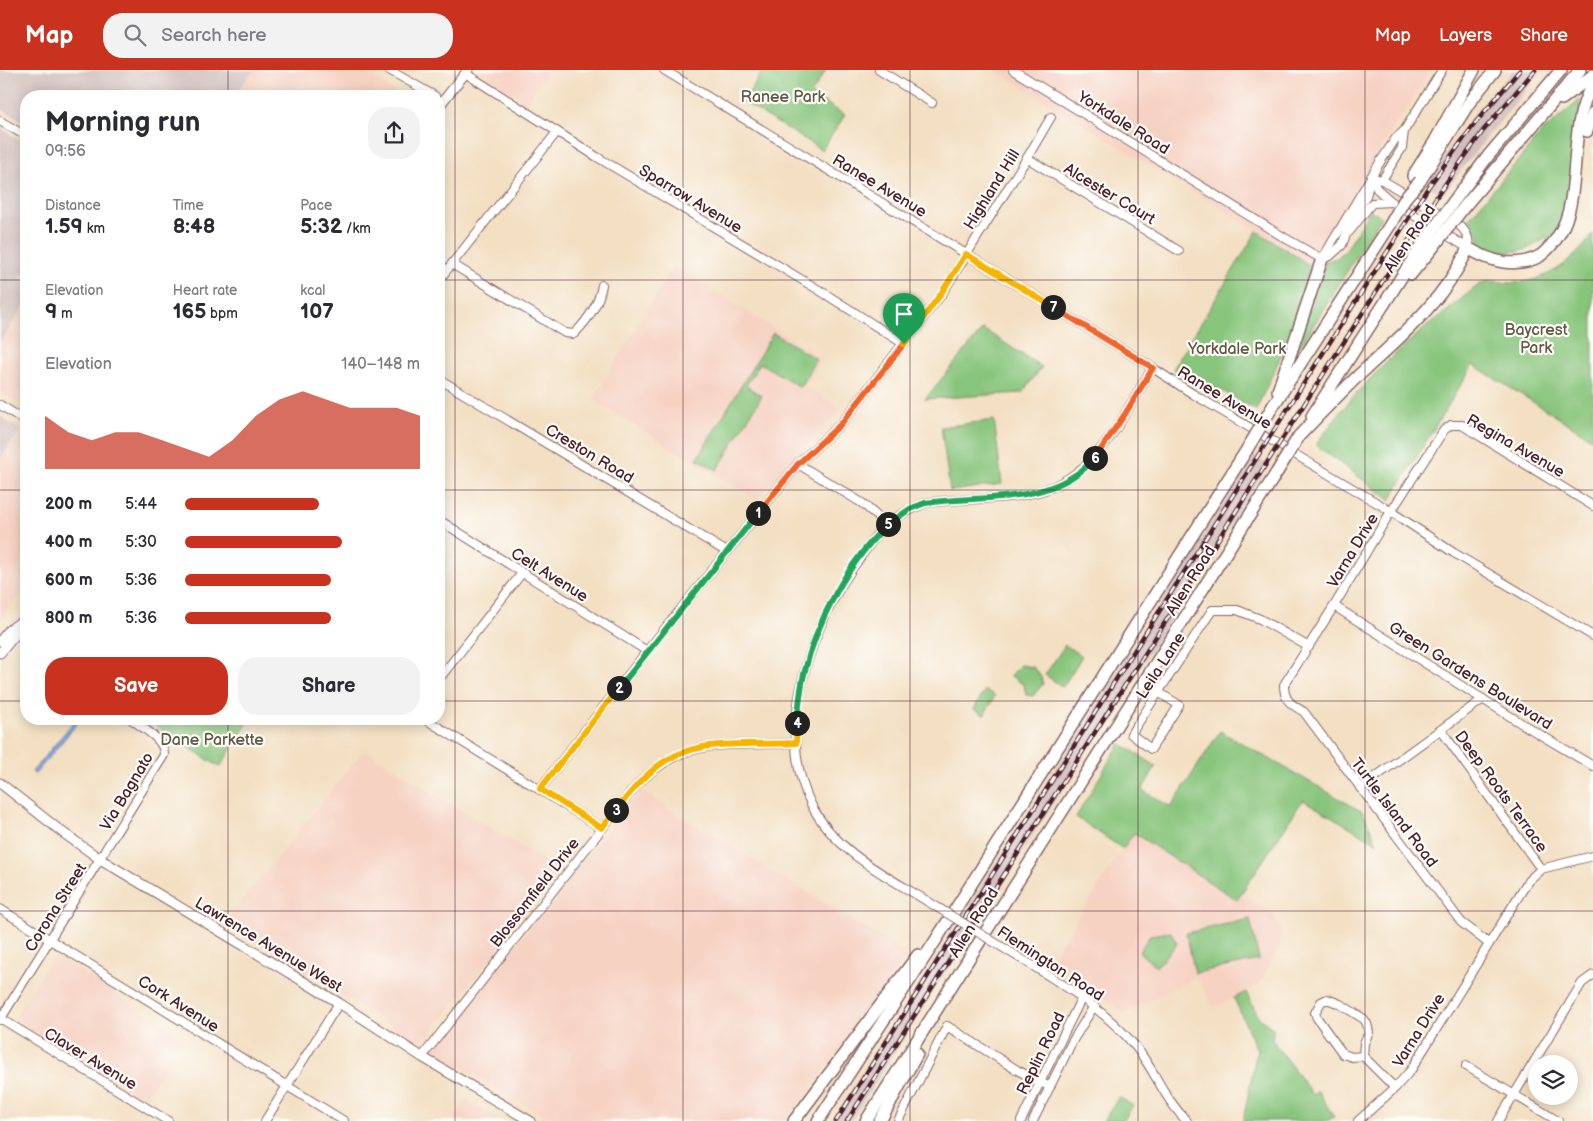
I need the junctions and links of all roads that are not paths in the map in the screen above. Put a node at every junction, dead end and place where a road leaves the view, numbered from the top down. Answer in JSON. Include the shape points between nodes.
{"nodes":[{"id":1,"x":389,"y":70,"type":"edge"},
{"id":2,"x":664,"y":70,"type":"edge"},
{"id":3,"x":879,"y":70,"type":"edge"},
{"id":4,"x":1013,"y":70,"type":"edge"},
{"id":5,"x":1442,"y":70,"type":"edge"},
{"id":6,"x":1474,"y":70,"type":"edge"},
{"id":7,"x":1494,"y":70,"type":"edge"},
{"id":8,"x":1561,"y":70,"type":"edge"},
{"id":9,"x":1580,"y":70,"type":"edge"},
{"id":10,"x":466,"y":72,"type":"edge"},
{"id":11,"x":1592,"y":78,"type":"edge"},
{"id":12,"x":422,"y":90,"type":"edge"},
{"id":13,"x":445,"y":94,"type":"edge"},
{"id":14,"x":932,"y":103,"type":"dead end"},
{"id":15,"x":1593,"y":113,"type":"edge"},
{"id":16,"x":1051,"y":117,"type":"dead end"},
{"id":17,"x":0,"y":121,"type":"edge"},
{"id":18,"x":1530,"y":130,"type":"junction"},
{"id":19,"x":1404,"y":131,"type":"junction"},
{"id":20,"x":557,"y":132,"type":"junction"},
{"id":21,"x":20,"y":133,"type":"edge"},
{"id":22,"x":1027,"y":158,"type":"junction"},
{"id":23,"x":1584,"y":160,"type":"junction"},
{"id":24,"x":1371,"y":177,"type":"junction"},
{"id":25,"x":1585,"y":178,"type":"dead end"},
{"id":26,"x":1416,"y":179,"type":"junction"},
{"id":27,"x":1382,"y":180,"type":"junction"},
{"id":28,"x":1392,"y":202,"type":"junction"},
{"id":29,"x":1579,"y":218,"type":"dead end"},
{"id":30,"x":1346,"y":236,"type":"junction"},
{"id":31,"x":1427,"y":248,"type":"junction"},
{"id":32,"x":1468,"y":248,"type":"junction"},
{"id":33,"x":1179,"y":251,"type":"dead end"},
{"id":34,"x":966,"y":254,"type":"junction"},
{"id":35,"x":1322,"y":258,"type":"junction"},
{"id":36,"x":452,"y":264,"type":"junction"},
{"id":37,"x":445,"y":273,"type":"edge"},
{"id":38,"x":602,"y":285,"type":"dead end"},
{"id":39,"x":904,"y":344,"type":"junction"},
{"id":40,"x":1153,"y":368,"type":"junction"},
{"id":41,"x":445,"y":383,"type":"edge"},
{"id":42,"x":0,"y":405,"type":"edge"},
{"id":43,"x":1273,"y":406,"type":"junction"},
{"id":44,"x":20,"y":417,"type":"edge"},
{"id":45,"x":1451,"y":424,"type":"joint"},
{"id":46,"x":1299,"y":436,"type":"junction"},
{"id":47,"x":798,"y":464,"type":"junction"},
{"id":48,"x":1593,"y":506,"type":"edge"},
{"id":49,"x":1392,"y":512,"type":"junction"},
{"id":50,"x":445,"y":524,"type":"edge"},
{"id":51,"x":886,"y":524,"type":"junction"},
{"id":52,"x":727,"y":552,"type":"junction"},
{"id":53,"x":522,"y":573,"type":"junction"},
{"id":54,"x":1334,"y":606,"type":"junction"},
{"id":55,"x":20,"y":621,"type":"edge"},
{"id":56,"x":20,"y":626,"type":"edge"},
{"id":57,"x":1593,"y":636,"type":"edge"},
{"id":58,"x":0,"y":641,"type":"edge"},
{"id":59,"x":1309,"y":647,"type":"junction"},
{"id":60,"x":647,"y":651,"type":"junction"},
{"id":61,"x":0,"y":653,"type":"edge"},
{"id":62,"x":445,"y":670,"type":"edge"},
{"id":63,"x":1158,"y":692,"type":"junction"},
{"id":64,"x":1284,"y":694,"type":"joint"},
{"id":65,"x":1483,"y":699,"type":"junction"},
{"id":66,"x":139,"y":725,"type":"edge"},
{"id":67,"x":434,"y":725,"type":"edge"},
{"id":68,"x":1441,"y":730,"type":"junction"},
{"id":69,"x":796,"y":743,"type":"junction"},
{"id":70,"x":1593,"y":766,"type":"edge"},
{"id":71,"x":0,"y":783,"type":"edge"},
{"id":72,"x":1360,"y":788,"type":"junction"},
{"id":73,"x":540,"y":789,"type":"junction"},
{"id":74,"x":602,"y":828,"type":"junction"},
{"id":75,"x":1593,"y":856,"type":"edge"},
{"id":76,"x":100,"y":859,"type":"junction"},
{"id":77,"x":1541,"y":869,"type":"junction"},
{"id":78,"x":0,"y":909,"type":"edge"},
{"id":79,"x":51,"y":940,"type":"junction"},
{"id":80,"x":934,"y":943,"type":"junction"},
{"id":81,"x":1488,"y":943,"type":"junction"},
{"id":82,"x":967,"y":962,"type":"junction"},
{"id":83,"x":1593,"y":975,"type":"edge"},
{"id":84,"x":1082,"y":997,"type":"junction"},
{"id":85,"x":338,"y":1003,"type":"junction"},
{"id":86,"x":1094,"y":1006,"type":"junction"},
{"id":87,"x":0,"y":1019,"type":"edge"},
{"id":88,"x":1363,"y":1056,"type":"junction"},
{"id":89,"x":422,"y":1057,"type":"junction"},
{"id":90,"x":1466,"y":1066,"type":"dead end"},
{"id":91,"x":1041,"y":1082,"type":"junction"},
{"id":92,"x":287,"y":1086,"type":"junction"},
{"id":93,"x":1050,"y":1087,"type":"junction"},
{"id":94,"x":1395,"y":1088,"type":"junction"},
{"id":95,"x":1514,"y":1095,"type":"junction"},
{"id":96,"x":168,"y":1121,"type":"edge"},
{"id":97,"x":265,"y":1121,"type":"edge"},
{"id":98,"x":344,"y":1121,"type":"edge"},
{"id":99,"x":530,"y":1121,"type":"edge"},
{"id":100,"x":794,"y":1121,"type":"edge"},
{"id":101,"x":818,"y":1121,"type":"edge"},
{"id":102,"x":866,"y":1121,"type":"edge"},
{"id":103,"x":880,"y":1121,"type":"edge"},
{"id":104,"x":898,"y":1121,"type":"edge"},
{"id":105,"x":1021,"y":1121,"type":"edge"},
{"id":106,"x":1033,"y":1121,"type":"edge"},
{"id":107,"x":1187,"y":1121,"type":"edge"},
{"id":108,"x":1358,"y":1121,"type":"edge"},
{"id":109,"x":1498,"y":1121,"type":"edge"},
{"id":110,"x":1558,"y":1121,"type":"edge"}],
"edges":[{"from":1,"to":12,"type":"street"},
{"from":2,"to":34,"type":"street","name":"Ranee Avenue"},
{"from":3,"to":14,"type":"street"},
{"from":4,"to":35,"type":"street","name":"Yorkdale Road"},
{"from":5,"to":19,"type":"street"},
{"from":6,"to":26,"type":"highway"},
{"from":7,"to":26,"type":"highway","name":"Allen Road"},
{"from":8,"to":31,"type":"highway","name":"Allen Road","bridge":true,"via":[[1454,201]]},
{"from":9,"to":18,"type":"highway"},
{"from":10,"to":13,"type":"main road"},
{"from":10,"to":20,"type":"street","name":"Sparrow Avenue"},
{"from":11,"to":18,"type":"highway","via":[[1571,91]]},
{"from":11,"to":23,"type":"highway","via":[[1583,115]]},
{"from":15,"to":23,"type":"highway"},
{"from":16,"to":22,"type":"street","name":"Highland Hill"},
{"from":17,"to":21,"type":"street"},
{"from":18,"to":31,"type":"highway","bridge":true},
{"from":19,"to":24,"type":"street"},
{"from":19,"to":27,"type":"street","via":[[1402,148]]},
{"from":20,"to":36,"type":"street"},
{"from":20,"to":39,"type":"street","name":"Sparrow Avenue"},
{"from":22,"to":33,"type":"street","name":"Alcester Court"},
{"from":22,"to":34,"type":"street","name":"Highland Hill"},
{"from":23,"to":25,"type":"highway"},
{"from":24,"to":27,"type":"street"},
{"from":24,"to":28,"type":"street","via":[[1377,189]]},
{"from":24,"to":30,"type":"street","via":[[1366,196]]},
{"from":24,"to":35,"type":"street"},
{"from":26,"to":43,"type":"highway","name":"Allen Road","bridge":true,"via":[[1390,225]]},
{"from":27,"to":32,"type":"street","via":[[1459,225],[1466,233]]},
{"from":28,"to":30,"type":"street","via":[[1372,203]]},
{"from":28,"to":32,"type":"street"},
{"from":29,"to":32,"type":"highway","via":[[1555,247],[1530,261],[1501,263]]},
{"from":30,"to":35,"type":"street","via":[[1337,252]]},
{"from":31,"to":46,"type":"highway","name":"Allen Road","via":[[1373,320]]},
{"from":32,"to":46,"type":"highway","via":[[1444,288],[1422,314]]},
{"from":34,"to":39,"type":"street","name":"Highland Hill"},
{"from":34,"to":40,"type":"street","name":"Ranee Avenue"},
{"from":35,"to":43,"type":"highway"},
{"from":36,"to":37,"type":"street"},
{"from":36,"to":38,"type":"street","via":[[565,333],[574,334],[584,324],[600,297]]},
{"from":39,"to":47,"type":"street","name":"Highland Hill","via":[[841,424]]},
{"from":40,"to":49,"type":"street","name":"Ranee Avenue"},
{"from":40,"to":51,"type":"street","name":"Flemington Road","via":[[1102,448],[1090,462],[1060,484],[1027,495],[925,503]]},
{"from":41,"to":52,"type":"street","name":"Creston Road"},
{"from":42,"to":44,"type":"street"},
{"from":43,"to":80,"type":"highway","name":"Allen Road","bridge":true},
{"from":45,"to":48,"type":"street","name":"Regina Avenue","via":[[1462,426]]},
{"from":45,"to":49,"type":"street","name":"Varna Drive"},
{"from":46,"to":82,"type":"highway","name":"Allen Road","bridge":true},
{"from":47,"to":51,"type":"street","via":[[862,503]]},
{"from":47,"to":52,"type":"street","name":"Highland Hill"},
{"from":49,"to":54,"type":"street","name":"Varna Drive"},
{"from":49,"to":57,"type":"street","name":"Ranee Avenue"},
{"from":50,"to":53,"type":"street","name":"Celt Avenue"},
{"from":51,"to":69,"type":"street","name":"Flemington Road","via":[[844,581],[818,630],[804,675]]},
{"from":52,"to":60,"type":"street","name":"Highland Hill"},
{"from":53,"to":60,"type":"street","name":"Celt Avenue"},
{"from":53,"to":62,"type":"street"},
{"from":54,"to":59,"type":"street","name":"Varna Drive"},
{"from":54,"to":65,"type":"street","name":"Green Gardens Boulevard"},
{"from":55,"to":58,"type":"main road"},
{"from":56,"to":61,"type":"main road"},
{"from":59,"to":63,"type":"street","name":"Leila Lane","via":[[1260,618],[1237,610],[1212,610]]},
{"from":59,"to":64,"type":"street","name":"Varna Drive","via":[[1284,685]]},
{"from":60,"to":73,"type":"street","name":"Highland Hill"},
{"from":63,"to":63,"type":"street","name":"Leila Lane","via":[[1130,734],[1151,749],[1179,705]]},
{"from":64,"to":72,"type":"street","name":"Turtle Island Road","via":[[1291,704],[1304,712]]},
{"from":65,"to":68,"type":"street"},
{"from":65,"to":70,"type":"street","name":"Green Gardens Boulevard"},
{"from":66,"to":76,"type":"street","name":"Via Bagnato","via":[[160,742],[164,755]]},
{"from":67,"to":73,"type":"street"},
{"from":68,"to":72,"type":"street"},
{"from":68,"to":77,"type":"street","name":"Deep Roots Terrace"},
{"from":69,"to":74,"type":"street","name":"Blossomfield Drive","via":[[715,745],[689,750],[647,775]]},
{"from":69,"to":84,"type":"street","name":"Flemington Road","bridge":true,"via":[[806,793],[817,815],[832,834],[860,859]]},
{"from":71,"to":76,"type":"main road","name":"Lawrence Avenue West"},
{"from":72,"to":81,"type":"street","name":"Turtle Island Road","via":[[1461,922]]},
{"from":73,"to":74,"type":"street"},
{"from":74,"to":89,"type":"street","name":"Blossomfield Drive"},
{"from":75,"to":77,"type":"street"},
{"from":76,"to":79,"type":"street","name":"Corona Street"},
{"from":76,"to":85,"type":"main road","name":"Lawrence Avenue West"},
{"from":77,"to":81,"type":"street","name":"Varna Drive","via":[[1528,881]]},
{"from":78,"to":79,"type":"street","name":"Cork Avenue"},
{"from":79,"to":87,"type":"street","name":"Corona Street"},
{"from":79,"to":92,"type":"street","name":"Cork Avenue"},
{"from":80,"to":100,"type":"highway","via":[[924,947]]},
{"from":80,"to":101,"type":"highway","name":"Allen Road"},
{"from":81,"to":94,"type":"street","name":"Varna Drive","via":[[1411,1070]]},
{"from":82,"to":102,"type":"highway","name":"Allen Road"},
{"from":82,"to":103,"type":"highway"},
{"from":83,"to":95,"type":"street","via":[[1582,983]]},
{"from":84,"to":86,"type":"street","name":"Flemington Road"},
{"from":84,"to":91,"type":"street","name":"Replin Road"},
{"from":85,"to":89,"type":"main road","name":"Lawrence Avenue West"},
{"from":85,"to":92,"type":"street"},
{"from":86,"to":93,"type":"street","name":"Replin Road"},
{"from":86,"to":107,"type":"street","name":"Flemington Road","via":[[1136,1047],[1174,1109]]},
{"from":87,"to":96,"type":"street","name":"Claver Avenue"},
{"from":88,"to":88,"type":"street","via":[[1368,1032],[1364,1019],[1340,1004],[1327,999],[1321,1002],[1315,1014],[1343,1054]]},
{"from":88,"to":94,"type":"street"},
{"from":89,"to":99,"type":"main road","name":"Lawrence Avenue West"},
{"from":90,"to":95,"type":"street"},
{"from":91,"to":93,"type":"street"},
{"from":91,"to":104,"type":"street","via":[[947,1026]]},
{"from":91,"to":105,"type":"street","name":"Replin Road"},
{"from":92,"to":97,"type":"street"},
{"from":92,"to":98,"type":"street","name":"Cork Avenue"},
{"from":93,"to":106,"type":"street","name":"Replin Road"},
{"from":94,"to":108,"type":"street","name":"Varna Drive"},
{"from":95,"to":109,"type":"street"},
{"from":95,"to":110,"type":"street"}]}
